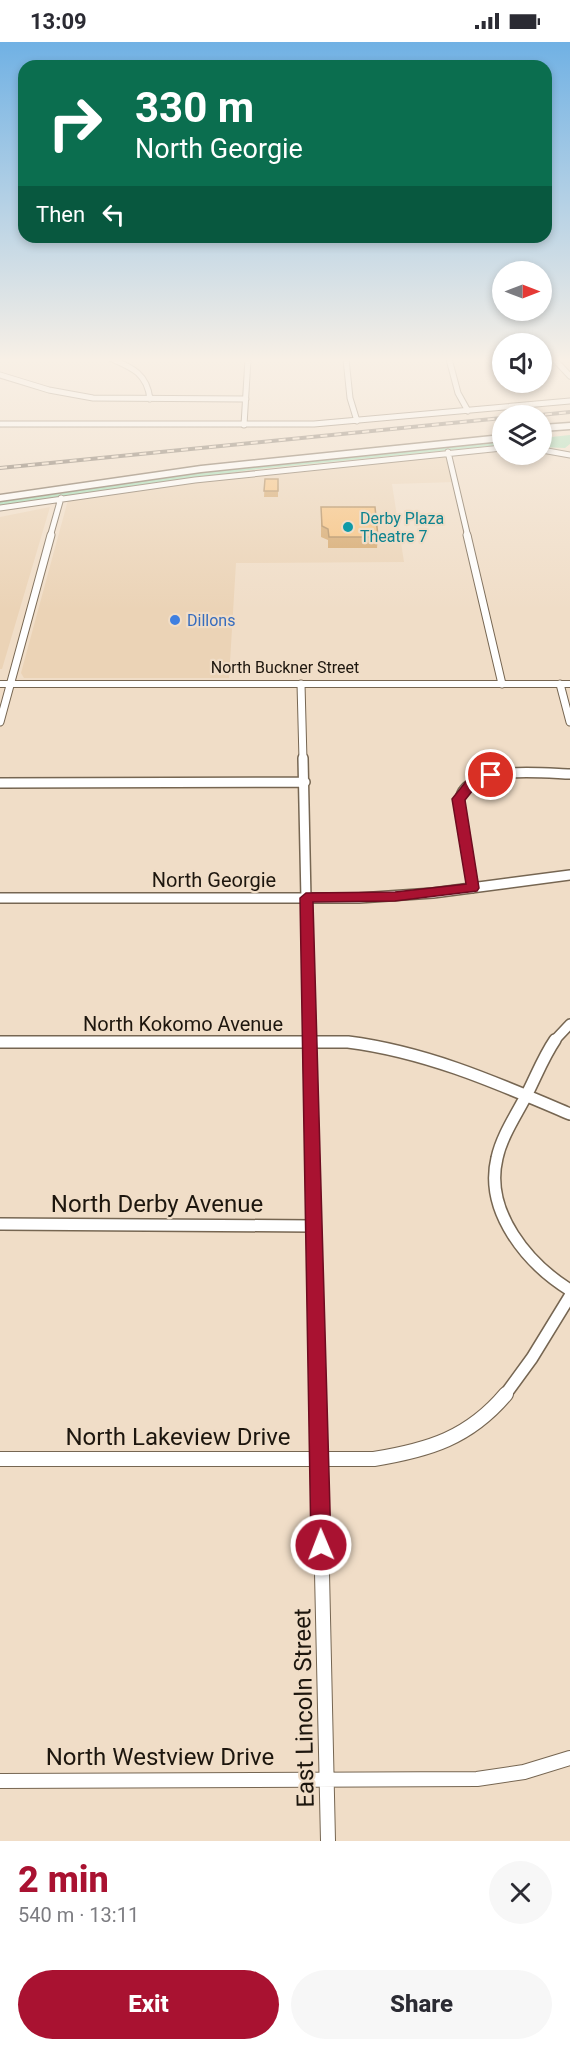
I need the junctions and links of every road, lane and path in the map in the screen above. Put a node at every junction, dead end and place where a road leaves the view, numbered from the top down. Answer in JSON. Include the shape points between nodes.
{"nodes":[{"id":1,"x":395,"y":443,"type":"edge"},
{"id":2,"x":454,"y":443,"type":"edge"},
{"id":3,"x":492,"y":449,"type":"edge"},
{"id":4,"x":448,"y":452,"type":"junction"},
{"id":5,"x":552,"y":452,"type":"edge"},
{"id":6,"x":570,"y":455,"type":"edge"},
{"id":7,"x":0,"y":493,"type":"edge"},
{"id":8,"x":0,"y":498,"type":"edge"},
{"id":9,"x":61,"y":498,"type":"junction"},
{"id":10,"x":0,"y":508,"type":"edge"},
{"id":11,"x":5,"y":684,"type":"edge"},
{"id":12,"x":302,"y":684,"type":"junction"},
{"id":13,"x":502,"y":684,"type":"junction"},
{"id":14,"x":565,"y":684,"type":"edge"},
{"id":15,"x":0,"y":722,"type":"edge"},
{"id":16,"x":570,"y":722,"type":"edge"},
{"id":17,"x":570,"y":774,"type":"edge"},
{"id":18,"x":305,"y":782,"type":"junction"},
{"id":19,"x":0,"y":783,"type":"edge"},
{"id":20,"x":570,"y":875,"type":"edge"},
{"id":21,"x":473,"y":888,"type":"junction"},
{"id":22,"x":0,"y":898,"type":"edge"},
{"id":23,"x":306,"y":898,"type":"junction"},
{"id":24,"x":570,"y":1024,"type":"edge"},
{"id":25,"x":0,"y":1041,"type":"edge"},
{"id":26,"x":309,"y":1042,"type":"junction"},
{"id":27,"x":526,"y":1095,"type":"junction"},
{"id":28,"x":570,"y":1114,"type":"edge"},
{"id":29,"x":0,"y":1224,"type":"edge"},
{"id":30,"x":313,"y":1226,"type":"junction"},
{"id":31,"x":570,"y":1290,"type":"edge"},
{"id":32,"x":570,"y":1296,"type":"edge"},
{"id":33,"x":0,"y":1459,"type":"edge"},
{"id":34,"x":319,"y":1459,"type":"junction"},
{"id":35,"x":570,"y":1758,"type":"edge"},
{"id":36,"x":326,"y":1779,"type":"junction"},
{"id":37,"x":0,"y":1780,"type":"edge"},
{"id":38,"x":328,"y":1841,"type":"edge"}],
"edges":[{"from":1,"to":7,"type":"main road","via":[[219,461]]},
{"from":2,"to":8,"type":"main road","via":[[201,469]]},
{"from":3,"to":4,"type":"street"},
{"from":4,"to":9,"type":"street"},
{"from":4,"to":13,"type":"street"},
{"from":5,"to":6,"type":"street"},
{"from":9,"to":10,"type":"street"},
{"from":9,"to":11,"type":"street"},
{"from":11,"to":12,"type":"main road","name":"North Buckner Street"},
{"from":11,"to":15,"type":"street"},
{"from":12,"to":13,"type":"main road","name":"North Buckner Street"},
{"from":12,"to":18,"type":"street","name":"East Lincoln Street"},
{"from":13,"to":14,"type":"main road","name":"North Buckner Street"},
{"from":14,"to":16,"type":"street"},
{"from":17,"to":21,"type":"street","via":[[500,774],[473,782],[459,799]]},
{"from":18,"to":19,"type":"street"},
{"from":18,"to":23,"type":"street","name":"East Lincoln Street"},
{"from":20,"to":21,"type":"street","name":"North Georgie"},
{"from":21,"to":23,"type":"street","name":"North Georgie","via":[[395,896]]},
{"from":22,"to":23,"type":"street","name":"North Georgie"},
{"from":23,"to":26,"type":"street","name":"East Lincoln Street"},
{"from":24,"to":27,"type":"street","via":[[550,1044]]},
{"from":25,"to":26,"type":"street","name":"North Kokomo Avenue"},
{"from":26,"to":27,"type":"street","name":"North Kokomo Avenue","via":[[375,1044],[420,1054]]},
{"from":26,"to":30,"type":"street","name":"East Lincoln Street"},
{"from":27,"to":28,"type":"street","name":"North Kokomo Avenue"},
{"from":27,"to":31,"type":"street","via":[[498,1154],[494,1173],[497,1201],[525,1251]]},
{"from":29,"to":30,"type":"street","name":"North Derby Avenue"},
{"from":30,"to":34,"type":"street","name":"East Lincoln Street"},
{"from":32,"to":34,"type":"street","name":"North Lakeview Drive","via":[[498,1406],[459,1437],[406,1456]]},
{"from":33,"to":34,"type":"street","name":"North Lakeview Drive"},
{"from":34,"to":36,"type":"street","name":"East Lincoln Street"},
{"from":35,"to":36,"type":"street","name":"North Westview Drive","via":[[518,1775],[477,1779]]},
{"from":36,"to":37,"type":"street","name":"North Westview Drive"},
{"from":36,"to":38,"type":"street","name":"East Lincoln Street"}]}
